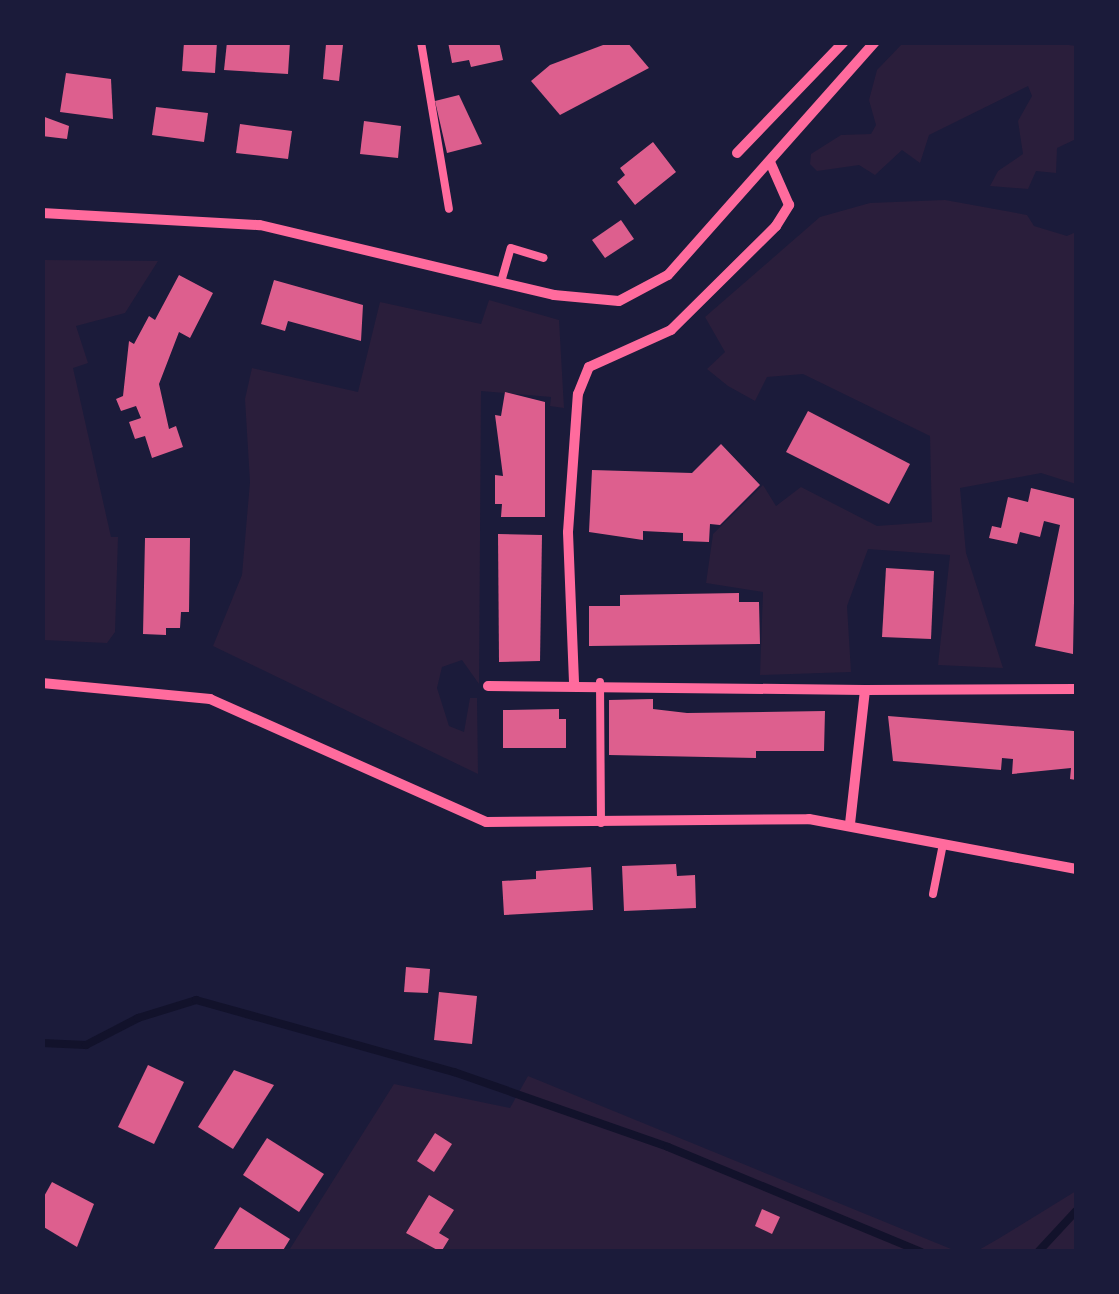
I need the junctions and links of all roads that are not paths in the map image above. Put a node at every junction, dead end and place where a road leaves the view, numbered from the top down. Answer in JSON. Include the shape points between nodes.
{"nodes":[{"id":1,"x":421,"y":42,"type":"edge"},
{"id":2,"x":844,"y":42,"type":"edge"},
{"id":3,"x":875,"y":42,"type":"edge"},
{"id":4,"x":737,"y":154,"type":"dead end"},
{"id":5,"x":770,"y":162,"type":"junction"},
{"id":6,"x":449,"y":209,"type":"dead end"},
{"id":7,"x":42,"y":214,"type":"edge"},
{"id":8,"x":544,"y":258,"type":"dead end"},
{"id":9,"x":501,"y":282,"type":"junction"},
{"id":10,"x":574,"y":682,"type":"junction"},
{"id":11,"x":600,"y":682,"type":"junction"},
{"id":12,"x":42,"y":683,"type":"edge"},
{"id":13,"x":488,"y":686,"type":"dead end"},
{"id":14,"x":865,"y":690,"type":"junction"},
{"id":15,"x":1076,"y":690,"type":"edge"},
{"id":16,"x":850,"y":823,"type":"junction"},
{"id":17,"x":601,"y":824,"type":"junction"},
{"id":18,"x":943,"y":844,"type":"junction"},
{"id":19,"x":1076,"y":869,"type":"edge"},
{"id":20,"x":932,"y":894,"type":"dead end"}],
"edges":[{"from":1,"to":6,"type":"lane"},
{"from":2,"to":4,"type":"street"},
{"from":3,"to":5,"type":"street"},
{"from":5,"to":9,"type":"street","via":[[643,294],[590,302]]},
{"from":5,"to":10,"type":"street","via":[[790,205],[776,226],[672,330],[589,367],[578,394],[568,532]]},
{"from":7,"to":9,"type":"street","via":[[260,225]]},
{"from":8,"to":9,"type":"lane","via":[[511,248]]},
{"from":10,"to":11,"type":"street"},
{"from":10,"to":13,"type":"street"},
{"from":11,"to":14,"type":"street"},
{"from":11,"to":17,"type":"lane"},
{"from":12,"to":17,"type":"street","via":[[198,695],[486,822]]},
{"from":14,"to":15,"type":"street"},
{"from":14,"to":16,"type":"street"},
{"from":16,"to":17,"type":"street"},
{"from":16,"to":18,"type":"street"},
{"from":18,"to":19,"type":"street"},
{"from":18,"to":20,"type":"lane"}]}
